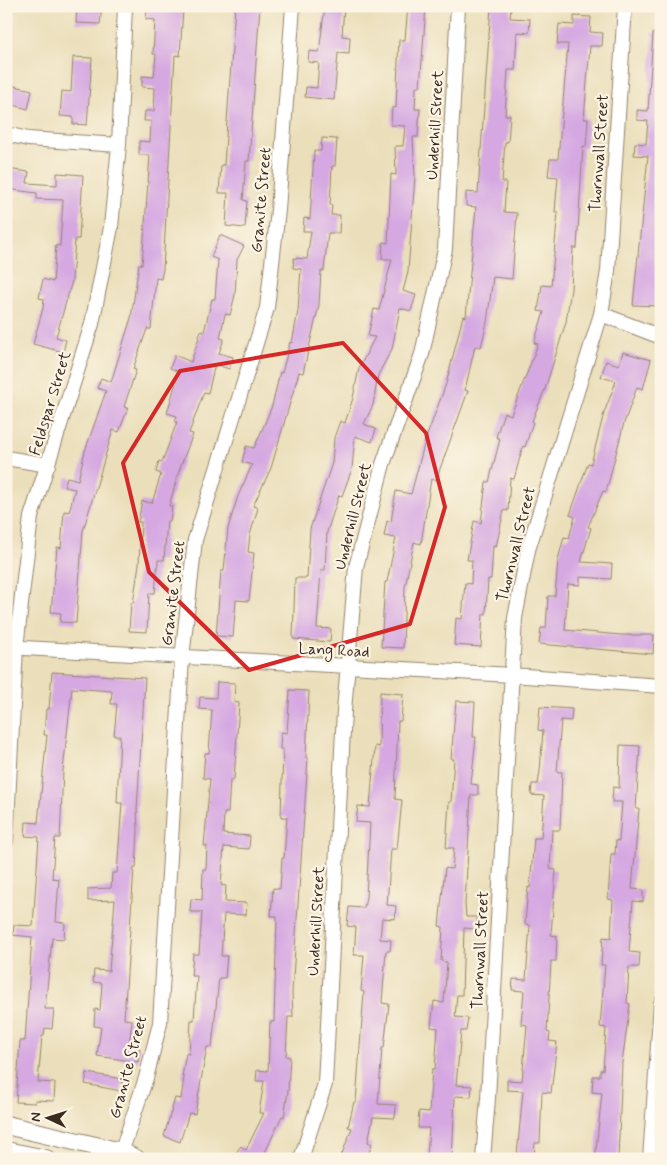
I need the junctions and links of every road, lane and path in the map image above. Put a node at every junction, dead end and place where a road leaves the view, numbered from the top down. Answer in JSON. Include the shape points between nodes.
{"nodes":[{"id":1,"x":125,"y":6,"type":"edge"},
{"id":2,"x":293,"y":6,"type":"edge"},
{"id":3,"x":458,"y":6,"type":"edge"},
{"id":4,"x":624,"y":6,"type":"edge"},
{"id":5,"x":6,"y":134,"type":"edge"},
{"id":6,"x":119,"y":145,"type":"junction"},
{"id":7,"x":601,"y":314,"type":"junction"},
{"id":8,"x":661,"y":337,"type":"edge"},
{"id":9,"x":6,"y":458,"type":"edge"},
{"id":10,"x":48,"y":465,"type":"junction"},
{"id":11,"x":11,"y":648,"type":"edge"},
{"id":12,"x":182,"y":658,"type":"junction"},
{"id":13,"x":347,"y":667,"type":"junction"},
{"id":14,"x":512,"y":675,"type":"junction"},
{"id":15,"x":661,"y":686,"type":"edge"},
{"id":16,"x":6,"y":841,"type":"edge"},
{"id":17,"x":661,"y":1003,"type":"edge"},
{"id":18,"x":6,"y":1125,"type":"edge"},
{"id":19,"x":6,"y":1151,"type":"edge"},
{"id":20,"x":126,"y":1157,"type":"edge"},
{"id":21,"x":46,"y":1159,"type":"edge"},
{"id":22,"x":302,"y":1159,"type":"edge"},
{"id":23,"x":483,"y":1159,"type":"edge"},
{"id":24,"x":650,"y":1159,"type":"edge"}],
"edges":[{"from":1,"to":6,"type":"street","name":"Feldspar Street"},
{"from":2,"to":12,"type":"street","name":"Granite Street","via":[[278,210],[267,308],[194,540]]},
{"from":3,"to":13,"type":"street","name":"Underhill Street","via":[[445,249],[422,354],[383,464],[356,567]]},
{"from":4,"to":7,"type":"street","name":"Thornwall Street","via":[[608,271]]},
{"from":5,"to":6,"type":"street","via":[[28,139]]},
{"from":6,"to":10,"type":"street","name":"Feldspar Street","via":[[111,227],[92,324]]},
{"from":7,"to":8,"type":"street"},
{"from":7,"to":14,"type":"street","name":"Thornwall Street","via":[[528,550],[515,618]]},
{"from":9,"to":10,"type":"street"},
{"from":10,"to":11,"type":"street","name":"Feldspar Street","via":[[31,517]]},
{"from":11,"to":12,"type":"street","name":"Lang Road"},
{"from":11,"to":16,"type":"street","name":"Feldspar Street"},
{"from":12,"to":13,"type":"street","name":"Lang Road"},
{"from":12,"to":20,"type":"street","name":"Granite Street","via":[[160,1023]]},
{"from":13,"to":14,"type":"street","name":"Lang Road"},
{"from":13,"to":22,"type":"street","name":"Underhill Street","via":[[325,1084]]},
{"from":14,"to":15,"type":"street","name":"Lang Road"},
{"from":14,"to":23,"type":"street","name":"Thornwall Street"},
{"from":17,"to":24,"type":"street"},
{"from":18,"to":20,"type":"main road"},
{"from":19,"to":21,"type":"main road"}]}
